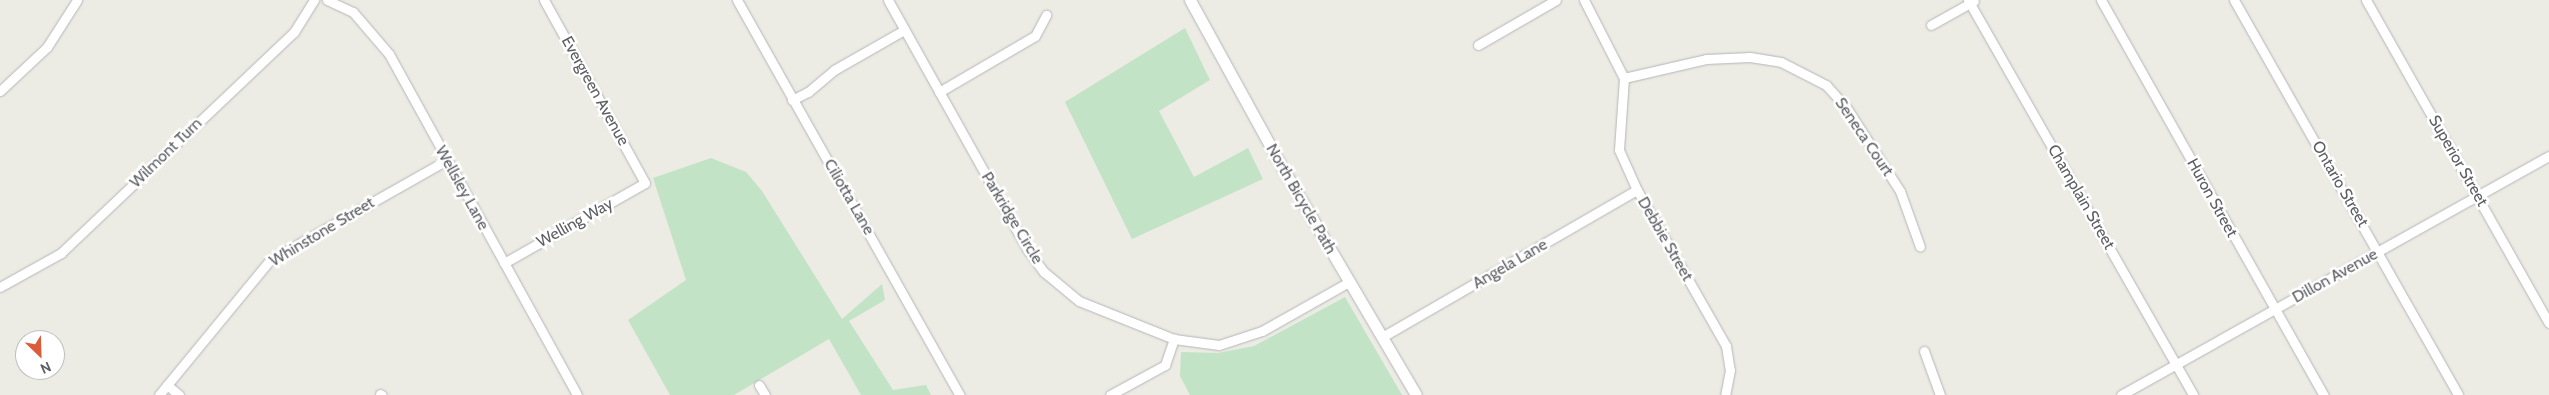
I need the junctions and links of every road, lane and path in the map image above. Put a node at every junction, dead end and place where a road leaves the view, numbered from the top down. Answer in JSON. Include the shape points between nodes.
{"nodes":[{"id":1,"x":77,"y":0,"type":"edge"},
{"id":2,"x":314,"y":0,"type":"edge"},
{"id":3,"x":327,"y":0,"type":"edge"},
{"id":4,"x":544,"y":0,"type":"edge"},
{"id":5,"x":737,"y":0,"type":"edge"},
{"id":6,"x":888,"y":0,"type":"edge"},
{"id":7,"x":1190,"y":0,"type":"edge"},
{"id":8,"x":1556,"y":0,"type":"edge"},
{"id":9,"x":1584,"y":0,"type":"edge"},
{"id":10,"x":2101,"y":0,"type":"edge"},
{"id":11,"x":2234,"y":0,"type":"edge"},
{"id":12,"x":2366,"y":0,"type":"edge"},
{"id":13,"x":1971,"y":1,"type":"edge"},
{"id":14,"x":1046,"y":15,"type":"dead end"},
{"id":15,"x":1931,"y":25,"type":"dead end"},
{"id":16,"x":904,"y":30,"type":"junction"},
{"id":17,"x":1478,"y":45,"type":"dead end"},
{"id":18,"x":1624,"y":78,"type":"junction"},
{"id":19,"x":0,"y":91,"type":"edge"},
{"id":20,"x":939,"y":92,"type":"junction"},
{"id":21,"x":792,"y":100,"type":"junction"},
{"id":22,"x":2549,"y":156,"type":"edge"},
{"id":23,"x":447,"y":160,"type":"junction"},
{"id":24,"x":646,"y":183,"type":"joint"},
{"id":25,"x":1636,"y":190,"type":"junction"},
{"id":26,"x":2478,"y":196,"type":"junction"},
{"id":27,"x":1920,"y":247,"type":"dead end"},
{"id":28,"x":2379,"y":252,"type":"junction"},
{"id":29,"x":504,"y":262,"type":"junction"},
{"id":30,"x":1349,"y":282,"type":"junction"},
{"id":31,"x":0,"y":287,"type":"edge"},
{"id":32,"x":2275,"y":310,"type":"junction"},
{"id":33,"x":2549,"y":323,"type":"edge"},
{"id":34,"x":1382,"y":337,"type":"junction"},
{"id":35,"x":1174,"y":339,"type":"junction"},
{"id":36,"x":1924,"y":351,"type":"dead end"},
{"id":37,"x":2176,"y":364,"type":"junction"},
{"id":38,"x":167,"y":385,"type":"junction"},
{"id":39,"x":759,"y":385,"type":"dead end"},
{"id":40,"x":159,"y":395,"type":"edge"},
{"id":41,"x":179,"y":395,"type":"edge"},
{"id":42,"x":577,"y":395,"type":"edge"},
{"id":43,"x":765,"y":395,"type":"edge"},
{"id":44,"x":960,"y":395,"type":"edge"},
{"id":45,"x":1110,"y":395,"type":"edge"},
{"id":46,"x":1416,"y":395,"type":"edge"},
{"id":47,"x":1725,"y":395,"type":"edge"},
{"id":48,"x":1940,"y":395,"type":"edge"},
{"id":49,"x":2121,"y":395,"type":"edge"},
{"id":50,"x":2193,"y":395,"type":"edge"},
{"id":51,"x":2324,"y":395,"type":"edge"},
{"id":52,"x":2458,"y":395,"type":"edge"}],
"edges":[{"from":1,"to":19,"type":"street","via":[[47,47]]},
{"from":2,"to":31,"type":"street","name":"Wilmont Turn","via":[[294,32],[61,253]]},
{"from":3,"to":23,"type":"street","name":"Wellsley Lane","via":[[353,12],[390,54]]},
{"from":4,"to":24,"type":"street","name":"Evergreen Avenue"},
{"from":5,"to":21,"type":"street","name":"Ciliotta Lane"},
{"from":6,"to":16,"type":"street","name":"Parkridge Circle"},
{"from":7,"to":30,"type":"street","name":"North Bicycle Path"},
{"from":8,"to":17,"type":"street"},
{"from":9,"to":18,"type":"street"},
{"from":10,"to":32,"type":"street","name":"Huron Street"},
{"from":11,"to":28,"type":"street","name":"Ontario Street"},
{"from":12,"to":26,"type":"street","name":"Superior Street"},
{"from":13,"to":15,"type":"street"},
{"from":13,"to":37,"type":"street","name":"Champlain Street"},
{"from":14,"to":20,"type":"street","via":[[1034,36]]},
{"from":16,"to":20,"type":"street","name":"Parkridge Circle"},
{"from":16,"to":21,"type":"street","via":[[834,70],[808,92]]},
{"from":18,"to":25,"type":"street","name":"Debbie Street","via":[[1619,150]]},
{"from":18,"to":27,"type":"street","name":"Seneca Court","via":[[1706,59],[1750,57],[1781,62],[1826,85],[1846,107],[1900,191]]},
{"from":20,"to":35,"type":"street","name":"Parkridge Circle","via":[[1027,249],[1044,272],[1079,301]]},
{"from":21,"to":44,"type":"street","name":"Ciliotta Lane","via":[[857,209]]},
{"from":22,"to":26,"type":"street","name":"Dillon Avenue"},
{"from":23,"to":29,"type":"street","name":"Wellsley Lane"},
{"from":23,"to":38,"type":"street","name":"Whinstone Street","via":[[270,260]]},
{"from":24,"to":29,"type":"street","name":"Welling Way"},
{"from":25,"to":34,"type":"street","name":"Angela Lane"},
{"from":25,"to":47,"type":"street","name":"Debbie Street","via":[[1726,346],[1730,370]]},
{"from":26,"to":28,"type":"street","name":"Dillon Avenue"},
{"from":26,"to":33,"type":"street","name":"Superior Street"},
{"from":28,"to":32,"type":"street","name":"Dillon Avenue"},
{"from":28,"to":52,"type":"street","name":"Ontario Street"},
{"from":29,"to":42,"type":"street","name":"Wellsley Lane"},
{"from":30,"to":34,"type":"street","name":"North Bicycle Path"},
{"from":30,"to":35,"type":"street","name":"Parkridge Circle","via":[[1241,340],[1219,344]]},
{"from":32,"to":37,"type":"street","name":"Dillon Avenue"},
{"from":32,"to":51,"type":"street","name":"Huron Street"},
{"from":34,"to":46,"type":"street","name":"North Bicycle Path"},
{"from":35,"to":45,"type":"street","via":[[1165,365]]},
{"from":36,"to":48,"type":"street"},
{"from":37,"to":49,"type":"street","name":"Dillon Avenue"},
{"from":37,"to":50,"type":"street","name":"Champlain Street"},
{"from":38,"to":40,"type":"street","name":"Whinstone Street"},
{"from":38,"to":41,"type":"street"},
{"from":39,"to":43,"type":"street"}]}
